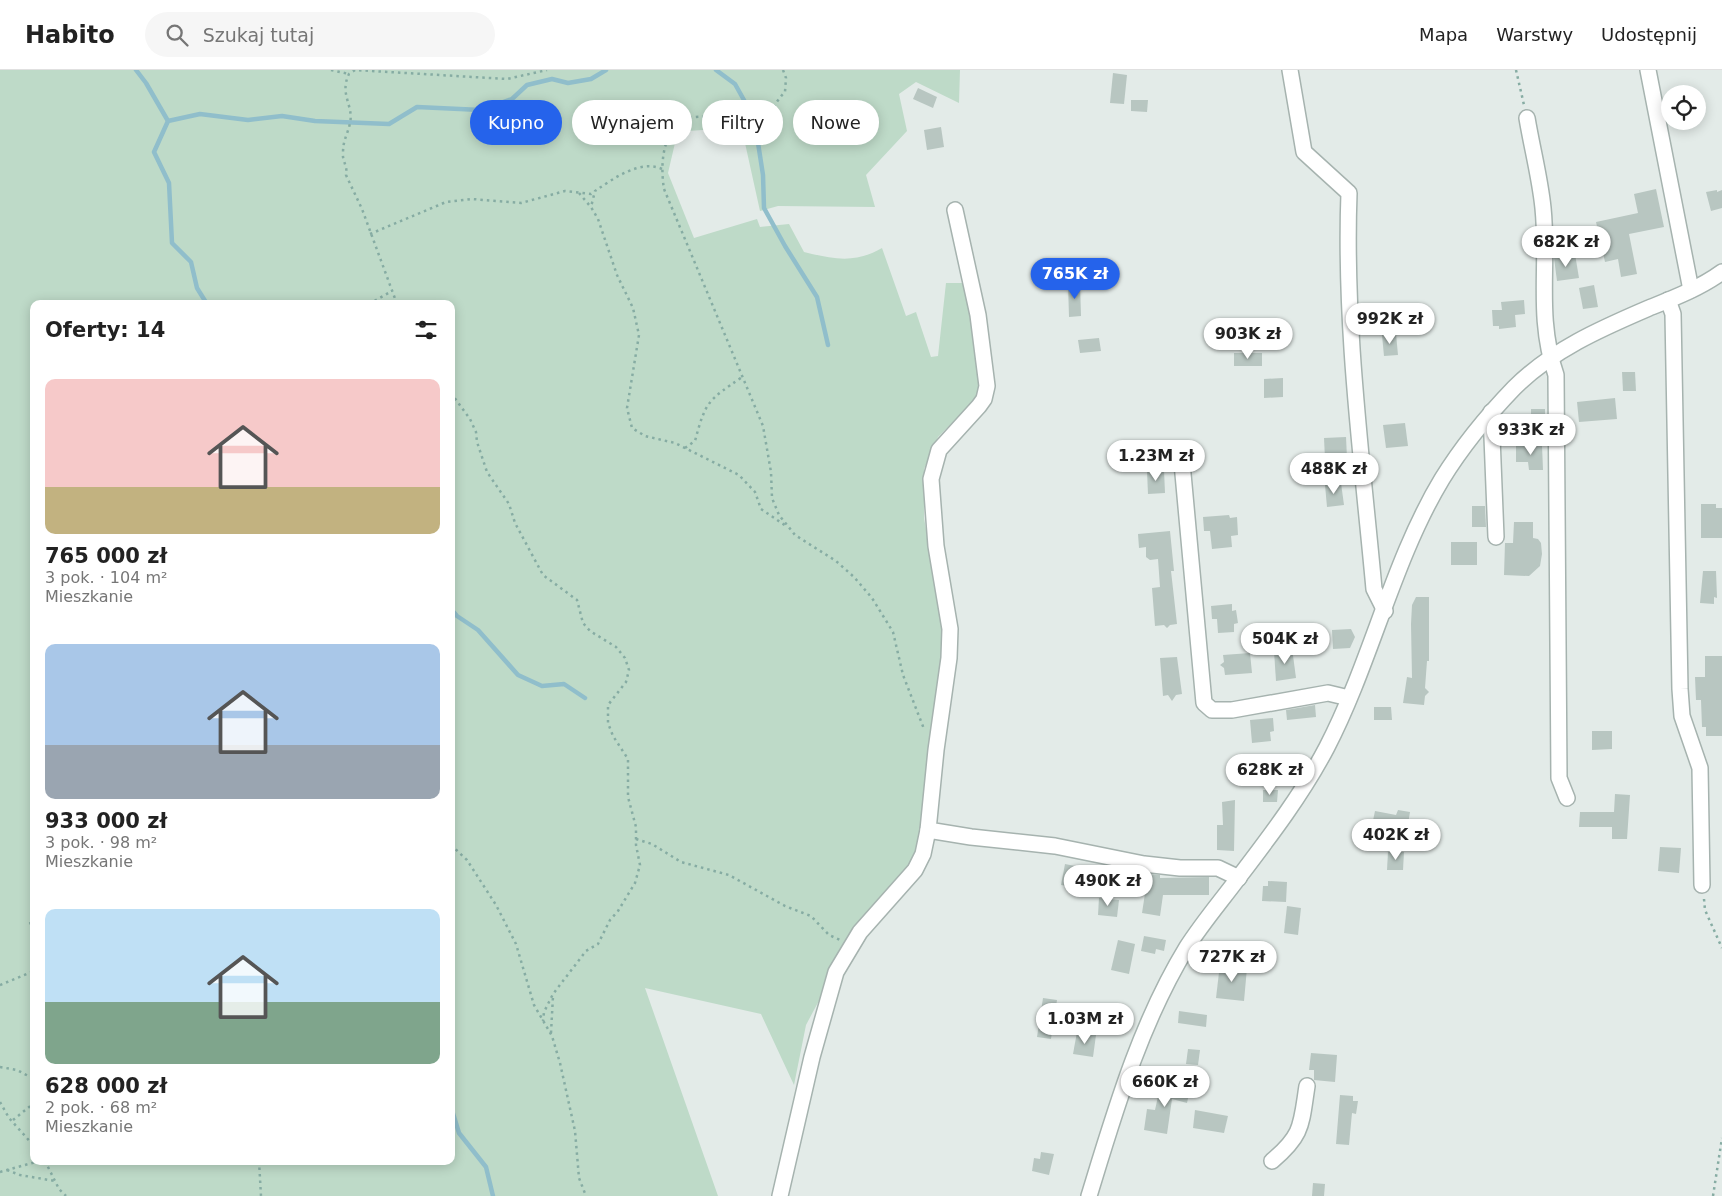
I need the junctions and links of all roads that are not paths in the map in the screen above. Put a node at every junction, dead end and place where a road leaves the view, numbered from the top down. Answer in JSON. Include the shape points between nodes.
{"nodes":[{"id":1,"x":1290,"y":70,"type":"edge"},
{"id":2,"x":1648,"y":70,"type":"edge"},
{"id":3,"x":1527,"y":118,"type":"road end"},
{"id":4,"x":955,"y":210,"type":"dead end"},
{"id":5,"x":1722,"y":272,"type":"edge"},
{"id":6,"x":1691,"y":290,"type":"junction"},
{"id":7,"x":1668,"y":300,"type":"junction"},
{"id":8,"x":1550,"y":358,"type":"junction"},
{"id":9,"x":1491,"y":412,"type":"junction"},
{"id":10,"x":1181,"y":452,"type":"dead end"},
{"id":11,"x":1496,"y":537,"type":"dead end"},
{"id":12,"x":1385,"y":611,"type":"junction"},
{"id":13,"x":1349,"y":698,"type":"junction"},
{"id":14,"x":1567,"y":798,"type":"dead end"},
{"id":15,"x":928,"y":830,"type":"junction"},
{"id":16,"x":1239,"y":878,"type":"junction"},
{"id":17,"x":1702,"y":885,"type":"road end"},
{"id":18,"x":1307,"y":1086,"type":"dead end"},
{"id":19,"x":1272,"y":1161,"type":"dead end"},
{"id":20,"x":780,"y":1196,"type":"edge"},
{"id":21,"x":1088,"y":1196,"type":"edge"}],
"edges":[{"from":1,"to":12,"type":"street","via":[[1304,152],[1349,192],[1347,238],[1351,329],[1374,590]]},
{"from":2,"to":6,"type":"street"},
{"from":3,"to":8,"type":"street","via":[[1543,209],[1543,310]]},
{"from":4,"to":15,"type":"street","via":[[978,315],[988,386],[984,399],[939,450],[931,479],[936,546],[950,629]]},
{"from":5,"to":6,"type":"street"},
{"from":6,"to":7,"type":"street"},
{"from":7,"to":8,"type":"street","via":[[1585,337]]},
{"from":7,"to":17,"type":"street","via":[[1673,314],[1680,689],[1682,716],[1700,768]]},
{"from":8,"to":9,"type":"street"},
{"from":8,"to":14,"type":"street","via":[[1556,375],[1559,778]]},
{"from":9,"to":11,"type":"street"},
{"from":9,"to":12,"type":"street","via":[[1441,481],[1407,553]]},
{"from":10,"to":13,"type":"street","via":[[1204,703],[1212,710],[1232,710],[1328,693]]},
{"from":12,"to":13,"type":"street"},
{"from":13,"to":16,"type":"street","via":[[1331,739],[1298,797]]},
{"from":15,"to":16,"type":"street","via":[[971,838],[1055,846],[1144,864],[1218,868]]},
{"from":15,"to":20,"type":"street","via":[[923,854],[915,870],[860,932],[836,972]]},
{"from":16,"to":21,"type":"street","via":[[1186,949],[1147,1028],[1128,1073]]},
{"from":18,"to":19,"type":"street","via":[[1301,1129]]}]}
